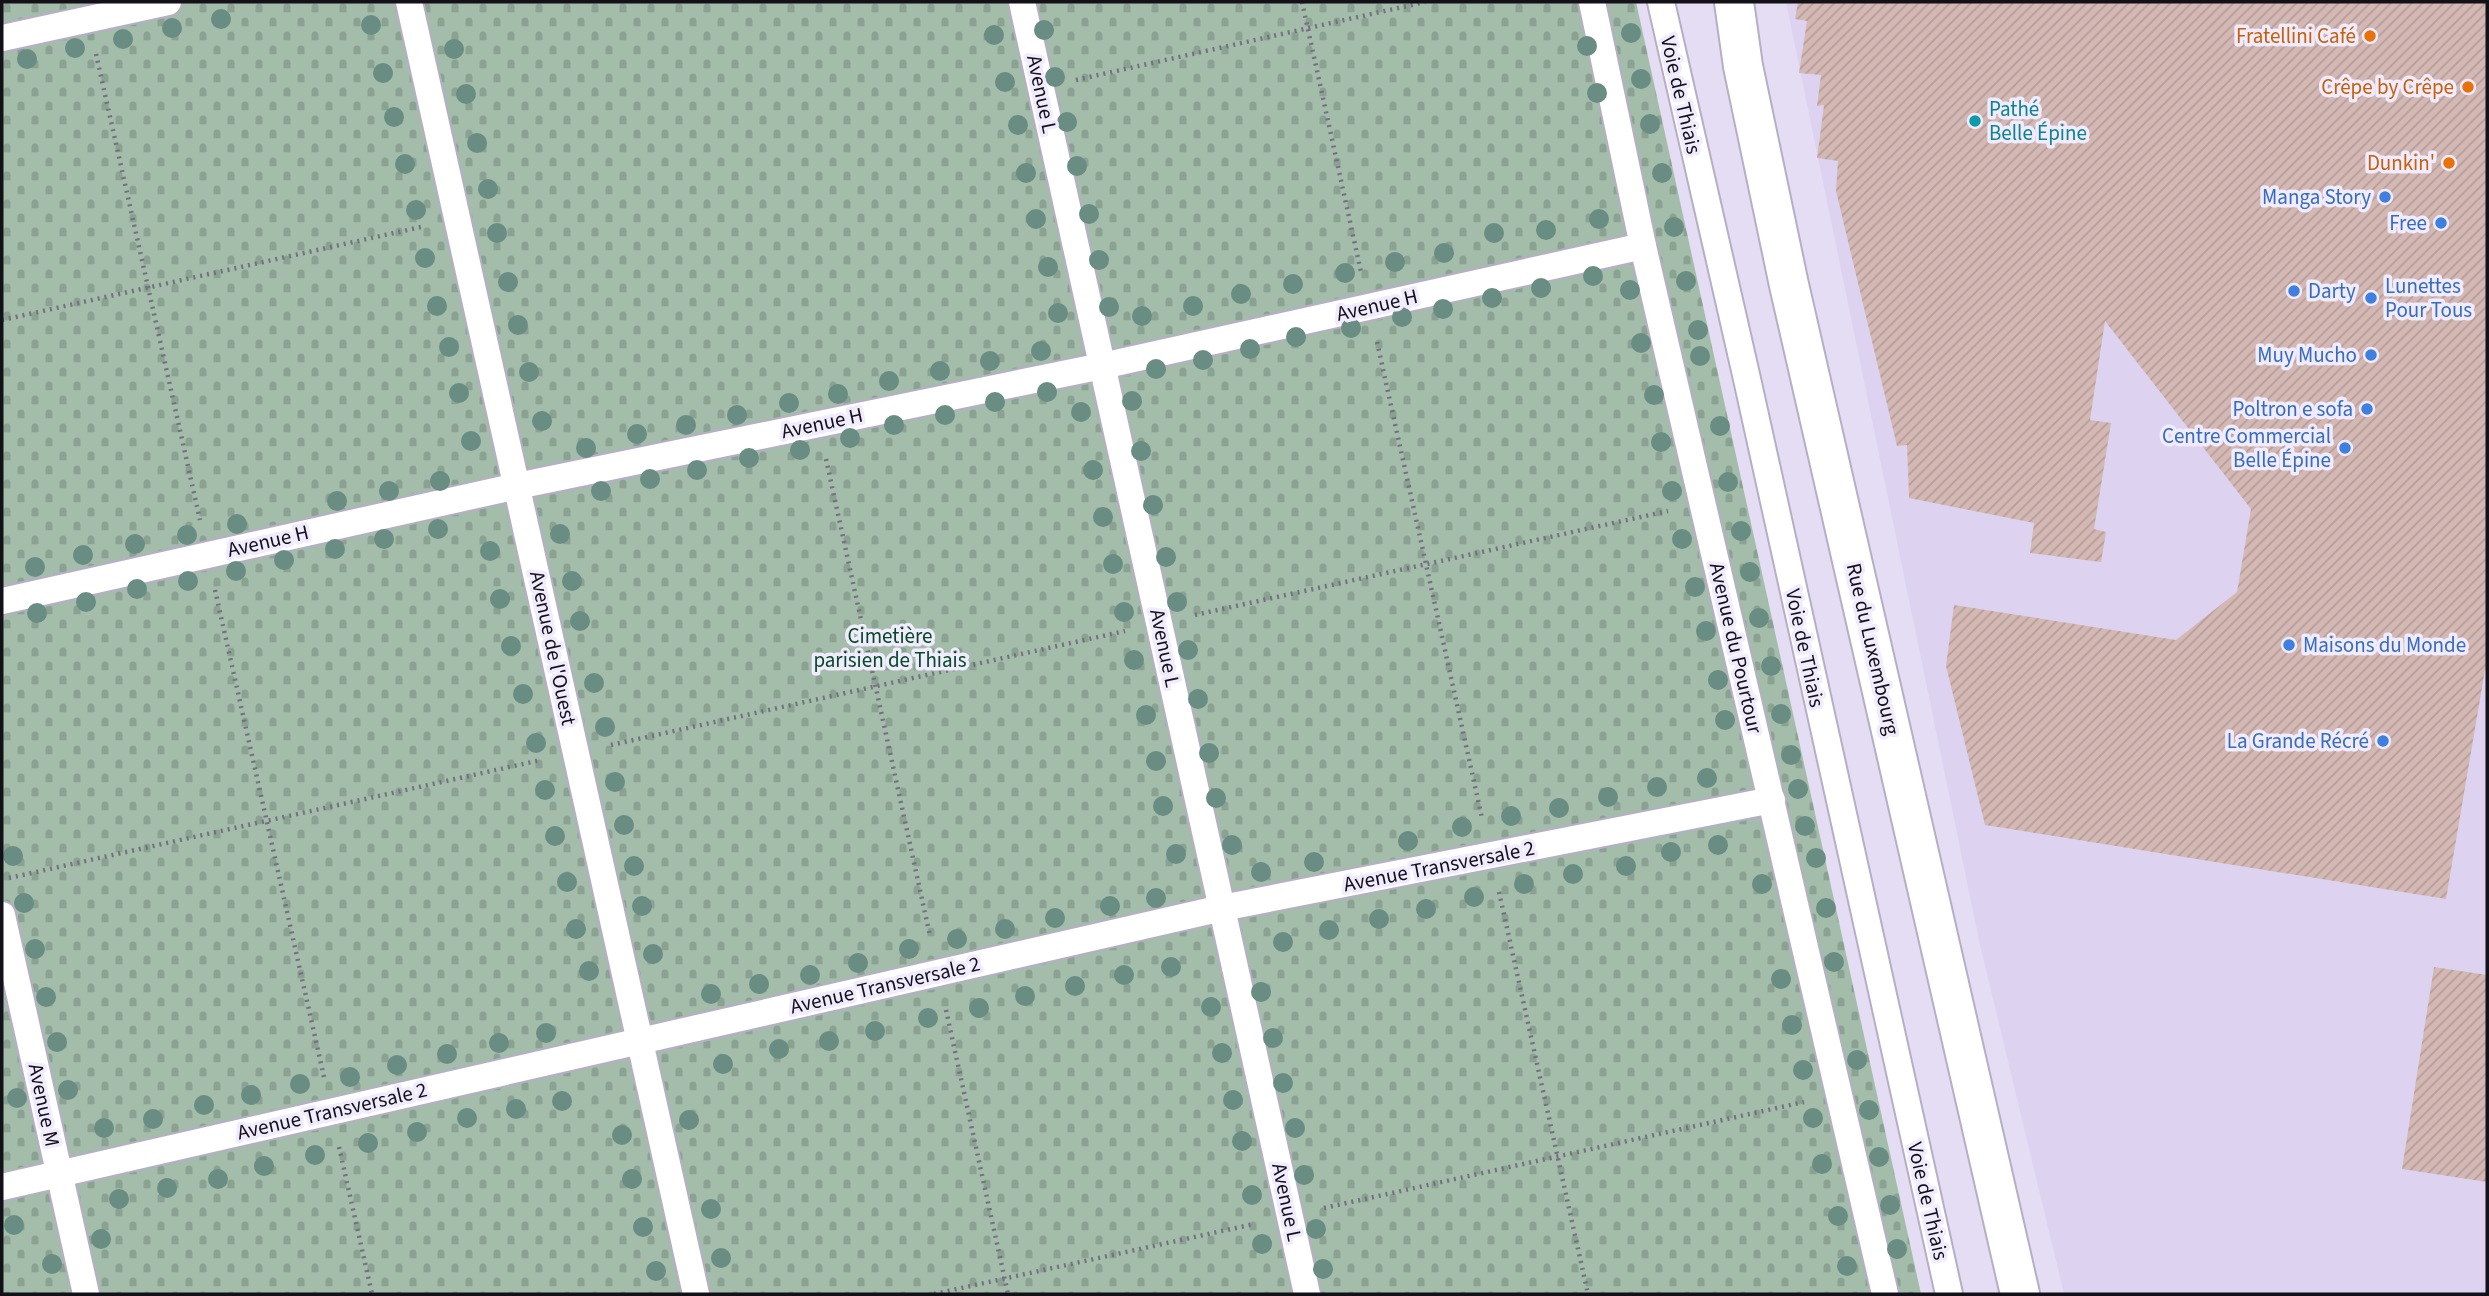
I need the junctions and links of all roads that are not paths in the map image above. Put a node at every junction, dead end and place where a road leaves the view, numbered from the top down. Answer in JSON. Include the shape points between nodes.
{"nodes":[{"id":1,"x":168,"y":2,"type":"edge"},
{"id":2,"x":409,"y":2,"type":"edge"},
{"id":3,"x":1022,"y":2,"type":"edge"},
{"id":4,"x":1592,"y":2,"type":"edge"},
{"id":5,"x":1661,"y":2,"type":"edge"},
{"id":6,"x":1734,"y":2,"type":"edge"},
{"id":7,"x":2,"y":38,"type":"edge"},
{"id":8,"x":1643,"y":246,"type":"junction"},
{"id":9,"x":1102,"y":366,"type":"junction"},
{"id":10,"x":517,"y":486,"type":"junction"},
{"id":11,"x":2,"y":601,"type":"edge"},
{"id":12,"x":1772,"y":800,"type":"junction"},
{"id":13,"x":1222,"y":908,"type":"junction"},
{"id":14,"x":2,"y":915,"type":"edge"},
{"id":15,"x":640,"y":1041,"type":"junction"},
{"id":16,"x":59,"y":1174,"type":"junction"},
{"id":17,"x":2,"y":1187,"type":"edge"},
{"id":18,"x":86,"y":1294,"type":"edge"},
{"id":19,"x":696,"y":1294,"type":"edge"},
{"id":20,"x":1307,"y":1294,"type":"edge"},
{"id":21,"x":1885,"y":1294,"type":"edge"},
{"id":22,"x":1949,"y":1294,"type":"edge"},
{"id":23,"x":2020,"y":1294,"type":"edge"}],
"edges":[{"from":1,"to":7,"type":"lane"},
{"from":2,"to":10,"type":"lane","name":"Avenue de l'Ouest"},
{"from":3,"to":9,"type":"lane","name":"Avenue L"},
{"from":4,"to":8,"type":"lane","name":"Avenue du Pourtour"},
{"from":5,"to":22,"type":"lane","name":"Voie de Thiais"},
{"from":6,"to":23,"type":"street","name":"Rue du Luxembourg","via":[[1789,285]]},
{"from":8,"to":9,"type":"lane","name":"Avenue H"},
{"from":8,"to":12,"type":"lane","name":"Avenue du Pourtour"},
{"from":9,"to":10,"type":"lane","name":"Avenue H"},
{"from":9,"to":13,"type":"lane","name":"Avenue L"},
{"from":10,"to":11,"type":"lane","name":"Avenue H"},
{"from":10,"to":15,"type":"lane","name":"Avenue de l'Ouest"},
{"from":12,"to":13,"type":"lane","name":"Avenue Transversale 2"},
{"from":12,"to":21,"type":"lane","name":"Avenue du Pourtour"},
{"from":13,"to":15,"type":"lane","name":"Avenue Transversale 2"},
{"from":13,"to":20,"type":"lane","name":"Avenue L"},
{"from":14,"to":16,"type":"lane","name":"Avenue M"},
{"from":15,"to":16,"type":"lane","name":"Avenue Transversale 2"},
{"from":15,"to":19,"type":"lane","name":"Avenue de l'Ouest"},
{"from":16,"to":17,"type":"lane","name":"Avenue Transversale 2"},
{"from":16,"to":18,"type":"lane","name":"Avenue M"}]}
